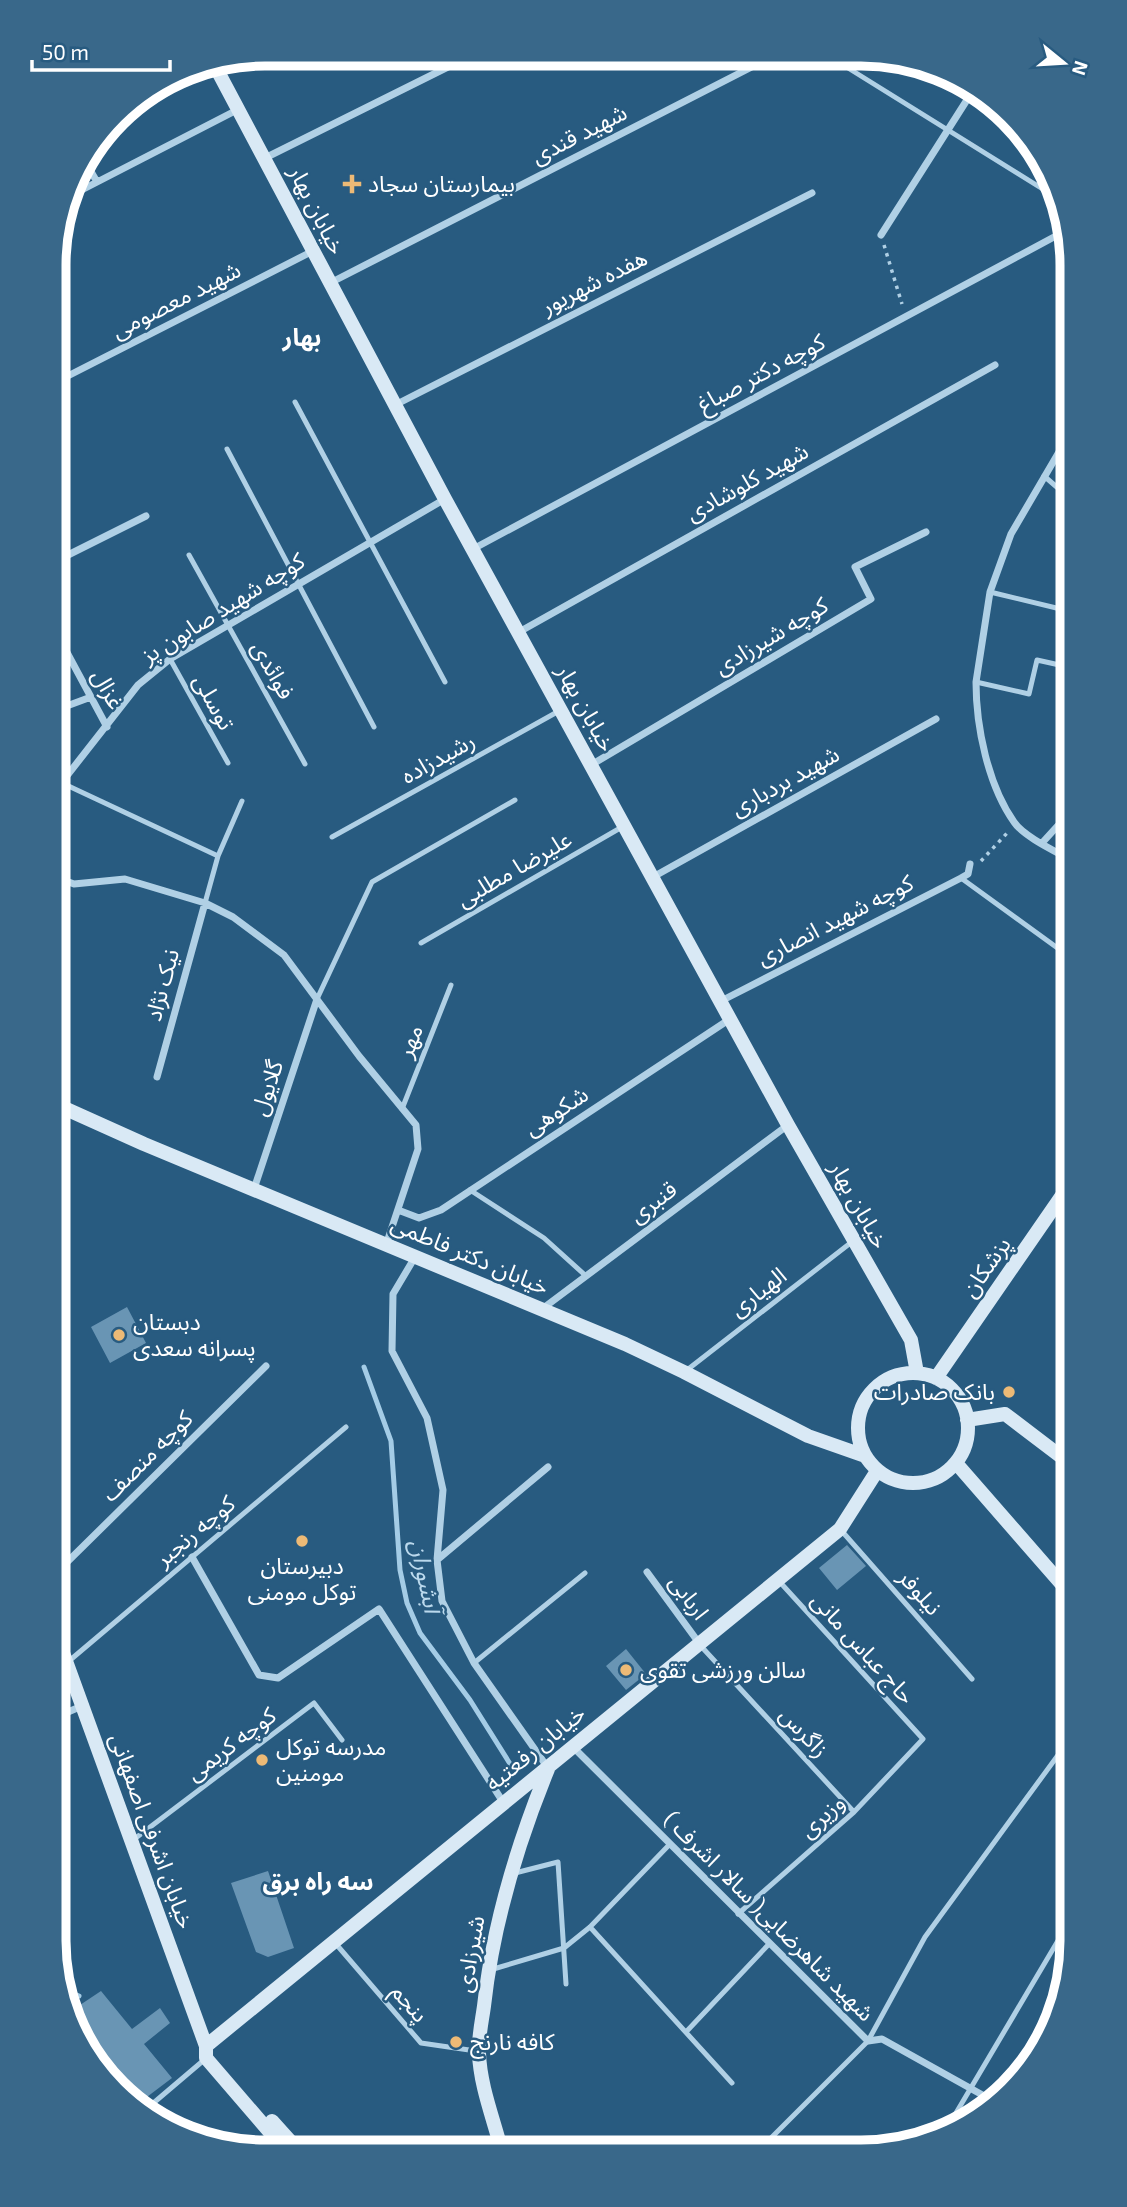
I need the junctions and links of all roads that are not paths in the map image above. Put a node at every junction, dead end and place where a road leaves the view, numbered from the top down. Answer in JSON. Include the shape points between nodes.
{"nodes":[{"id":1,"x":446,"y":67,"type":"edge"},
{"id":2,"x":751,"y":67,"type":"edge"},
{"id":3,"x":846,"y":67,"type":"edge"},
{"id":4,"x":218,"y":72,"type":"edge"},
{"id":5,"x":968,"y":98,"type":"edge"},
{"id":6,"x":237,"y":110,"type":"junction"},
{"id":7,"x":947,"y":131,"type":"junction"},
{"id":8,"x":265,"y":158,"type":"junction"},
{"id":9,"x":91,"y":171,"type":"edge"},
{"id":10,"x":97,"y":183,"type":"junction"},
{"id":11,"x":81,"y":191,"type":"edge"},
{"id":12,"x":1046,"y":191,"type":"edge"},
{"id":13,"x":812,"y":193,"type":"dead end"},
{"id":14,"x":1058,"y":235,"type":"edge"},
{"id":15,"x":881,"y":236,"type":"road end"},
{"id":16,"x":313,"y":251,"type":"junction"},
{"id":17,"x":330,"y":283,"type":"junction"},
{"id":18,"x":995,"y":365,"type":"dead end"},
{"id":19,"x":67,"y":376,"type":"edge"},
{"id":20,"x":295,"y":402,"type":"dead end"},
{"id":21,"x":394,"y":405,"type":"junction"},
{"id":22,"x":227,"y":449,"type":"dead end"},
{"id":23,"x":1060,"y":450,"type":"edge"},
{"id":24,"x":1044,"y":476,"type":"junction"},
{"id":25,"x":1060,"y":490,"type":"edge"},
{"id":26,"x":445,"y":499,"type":"junction"},
{"id":27,"x":146,"y":516,"type":"dead end"},
{"id":28,"x":926,"y":533,"type":"dead end"},
{"id":29,"x":372,"y":541,"type":"junction"},
{"id":30,"x":473,"y":549,"type":"junction"},
{"id":31,"x":190,"y":555,"type":"dead end"},
{"id":32,"x":67,"y":556,"type":"edge"},
{"id":33,"x":300,"y":583,"type":"junction"},
{"id":34,"x":990,"y":592,"type":"junction"},
{"id":35,"x":1060,"y":609,"type":"edge"},
{"id":36,"x":228,"y":625,"type":"junction"},
{"id":37,"x":519,"y":632,"type":"junction"},
{"id":38,"x":67,"y":652,"type":"edge"},
{"id":39,"x":170,"y":659,"type":"junction"},
{"id":40,"x":1060,"y":665,"type":"edge"},
{"id":41,"x":445,"y":682,"type":"dead end"},
{"id":42,"x":976,"y":682,"type":"junction"},
{"id":43,"x":91,"y":697,"type":"junction"},
{"id":44,"x":67,"y":706,"type":"edge"},
{"id":45,"x":561,"y":709,"type":"junction"},
{"id":46,"x":936,"y":719,"type":"dead end"},
{"id":47,"x":107,"y":727,"type":"junction"},
{"id":48,"x":374,"y":727,"type":"dead end"},
{"id":49,"x":228,"y":763,"type":"dead end"},
{"id":50,"x":305,"y":764,"type":"dead end"},
{"id":51,"x":591,"y":765,"type":"junction"},
{"id":52,"x":67,"y":777,"type":"edge"},
{"id":53,"x":67,"y":785,"type":"edge"},
{"id":54,"x":242,"y":800,"type":"dead end"},
{"id":55,"x":515,"y":800,"type":"dead end"},
{"id":56,"x":1060,"y":823,"type":"edge"},
{"id":57,"x":625,"y":826,"type":"junction"},
{"id":58,"x":332,"y":836,"type":"dead end"},
{"id":59,"x":1042,"y":843,"type":"junction"},
{"id":60,"x":1060,"y":853,"type":"edge"},
{"id":61,"x":218,"y":856,"type":"junction"},
{"id":62,"x":970,"y":864,"type":"dead end"},
{"id":63,"x":964,"y":876,"type":"junction"},
{"id":64,"x":653,"y":877,"type":"junction"},
{"id":65,"x":67,"y":881,"type":"edge"},
{"id":66,"x":205,"y":903,"type":"junction"},
{"id":67,"x":421,"y":943,"type":"dead end"},
{"id":68,"x":1060,"y":950,"type":"edge"},
{"id":69,"x":451,"y":985,"type":"dead end"},
{"id":70,"x":317,"y":999,"type":"junction"},
{"id":71,"x":721,"y":1001,"type":"junction"},
{"id":72,"x":730,"y":1019,"type":"junction"},
{"id":73,"x":157,"y":1077,"type":"dead end"},
{"id":74,"x":67,"y":1109,"type":"edge"},
{"id":75,"x":402,"y":1109,"type":"junction"},
{"id":76,"x":788,"y":1125,"type":"junction"},
{"id":77,"x":254,"y":1190,"type":"junction"},
{"id":78,"x":470,"y":1190,"type":"junction"},
{"id":79,"x":1060,"y":1200,"type":"edge"},
{"id":80,"x":398,"y":1210,"type":"junction"},
{"id":81,"x":853,"y":1241,"type":"junction"},
{"id":82,"x":386,"y":1245,"type":"junction"},
{"id":83,"x":415,"y":1257,"type":"junction"},
{"id":84,"x":586,"y":1276,"type":"junction"},
{"id":85,"x":541,"y":1310,"type":"junction"},
{"id":86,"x":266,"y":1366,"type":"dead end"},
{"id":87,"x":684,"y":1372,"type":"junction"},
{"id":88,"x":917,"y":1373,"type":"junction"},
{"id":89,"x":936,"y":1378,"type":"junction"},
{"id":90,"x":967,"y":1420,"type":"junction"},
{"id":91,"x":346,"y":1427,"type":"dead end"},
{"id":92,"x":865,"y":1456,"type":"junction"},
{"id":93,"x":1060,"y":1456,"type":"edge"},
{"id":94,"x":956,"y":1463,"type":"junction"},
{"id":95,"x":548,"y":1467,"type":"dead end"},
{"id":96,"x":877,"y":1471,"type":"junction"},
{"id":97,"x":840,"y":1529,"type":"junction"},
{"id":98,"x":192,"y":1557,"type":"junction"},
{"id":99,"x":437,"y":1560,"type":"junction"},
{"id":100,"x":67,"y":1562,"type":"edge"},
{"id":101,"x":647,"y":1572,"type":"dead end"},
{"id":102,"x":585,"y":1573,"type":"dead end"},
{"id":103,"x":778,"y":1580,"type":"junction"},
{"id":104,"x":1060,"y":1582,"type":"edge"},
{"id":105,"x":699,"y":1644,"type":"junction"},
{"id":106,"x":67,"y":1662,"type":"edge"},
{"id":107,"x":474,"y":1663,"type":"junction"},
{"id":108,"x":67,"y":1666,"type":"edge"},
{"id":109,"x":972,"y":1679,"type":"dead end"},
{"id":110,"x":82,"y":1706,"type":"junction"},
{"id":111,"x":67,"y":1712,"type":"edge"},
{"id":112,"x":923,"y":1739,"type":"joint"},
{"id":113,"x":342,"y":1740,"type":"dead end"},
{"id":114,"x":573,"y":1747,"type":"junction"},
{"id":115,"x":1060,"y":1752,"type":"edge"},
{"id":116,"x":548,"y":1768,"type":"junction"},
{"id":117,"x":503,"y":1802,"type":"junction"},
{"id":118,"x":854,"y":1812,"type":"junction"},
{"id":119,"x":131,"y":1841,"type":"junction"},
{"id":120,"x":669,"y":1844,"type":"junction"},
{"id":121,"x":512,"y":1874,"type":"junction"},
{"id":122,"x":738,"y":1913,"type":"junction"},
{"id":123,"x":590,"y":1927,"type":"junction"},
{"id":124,"x":1060,"y":1937,"type":"edge"},
{"id":125,"x":334,"y":1941,"type":"junction"},
{"id":126,"x":769,"y":1944,"type":"junction"},
{"id":127,"x":564,"y":1948,"type":"junction"},
{"id":128,"x":488,"y":1971,"type":"junction"},
{"id":129,"x":566,"y":1984,"type":"dead end"},
{"id":130,"x":686,"y":2032,"type":"junction"},
{"id":131,"x":868,"y":2041,"type":"junction"},
{"id":132,"x":479,"y":2051,"type":"junction"},
{"id":133,"x":206,"y":2052,"type":"junction"},
{"id":134,"x":732,"y":2083,"type":"dead end"},
{"id":135,"x":971,"y":2089,"type":"junction"},
{"id":136,"x":985,"y":2097,"type":"edge"},
{"id":137,"x":151,"y":2104,"type":"edge"},
{"id":138,"x":953,"y":2118,"type":"edge"},
{"id":139,"x":277,"y":2140,"type":"edge"},
{"id":140,"x":289,"y":2140,"type":"edge"},
{"id":141,"x":499,"y":2140,"type":"edge"},
{"id":142,"x":769,"y":2140,"type":"edge"}],
"edges":[{"from":1,"to":8,"type":"street"},
{"from":2,"to":17,"type":"street","name":"شهید قندی"},
{"from":3,"to":7,"type":"lane"},
{"from":4,"to":6,"type":"main road","name":"خیابان بهار"},
{"from":5,"to":7,"type":"street"},
{"from":6,"to":8,"type":"main road","name":"خیابان بهار"},
{"from":6,"to":10,"type":"street"},
{"from":7,"to":12,"type":"lane"},
{"from":7,"to":15,"type":"street"},
{"from":8,"to":16,"type":"main road","name":"خیابان بهار"},
{"from":9,"to":10,"type":"street"},
{"from":10,"to":11,"type":"street"},
{"from":13,"to":21,"type":"street","name":"هفده شهریور"},
{"from":14,"to":30,"type":"street","name":"کوچه دکتر صباغ"},
{"from":16,"to":17,"type":"main road","name":"خیابان بهار"},
{"from":16,"to":19,"type":"street","name":"شهید معصومی"},
{"from":17,"to":21,"type":"main road","name":"خیابان بهار"},
{"from":18,"to":37,"type":"street","name":"شهید کلوشادی"},
{"from":20,"to":29,"type":"lane"},
{"from":21,"to":26,"type":"main road","name":"خیابان بهار"},
{"from":22,"to":33,"type":"lane"},
{"from":23,"to":24,"type":"street"},
{"from":24,"to":25,"type":"lane"},
{"from":24,"to":34,"type":"street","via":[[1011,534]]},
{"from":26,"to":29,"type":"street","name":"کوچه شهید صابون پز"},
{"from":26,"to":30,"type":"main road","name":"خیابان بهار"},
{"from":27,"to":32,"type":"street"},
{"from":28,"to":51,"type":"street","name":"کوچه شیرزادی","via":[[855,567],[871,599]]},
{"from":29,"to":33,"type":"street","name":"کوچه شهید صابون پز"},
{"from":29,"to":41,"type":"lane"},
{"from":30,"to":37,"type":"main road","name":"خیابان بهار"},
{"from":31,"to":36,"type":"lane","name":"فوائدی"},
{"from":33,"to":36,"type":"street","name":"کوچه شهید صابون پز"},
{"from":33,"to":48,"type":"lane"},
{"from":34,"to":35,"type":"lane"},
{"from":34,"to":42,"type":"street"},
{"from":36,"to":39,"type":"street","name":"کوچه شهید صابون پز"},
{"from":36,"to":50,"type":"lane","name":"فوائدی"},
{"from":37,"to":45,"type":"main road","name":"خیابان بهار"},
{"from":38,"to":43,"type":"street","name":"غزال"},
{"from":39,"to":47,"type":"street","name":"کوچه شهید صابون پز","via":[[138,685]]},
{"from":39,"to":49,"type":"lane","name":"توسلی"},
{"from":40,"to":42,"type":"lane","via":[[1037,660],[1029,694]]},
{"from":42,"to":59,"type":"street","via":[[978,722],[992,778],[1015,824]]},
{"from":43,"to":44,"type":"street"},
{"from":43,"to":47,"type":"street","name":"غزال"},
{"from":45,"to":51,"type":"main road","name":"خیابان بهار"},
{"from":45,"to":58,"type":"lane","name":"رشیدزاده"},
{"from":46,"to":64,"type":"street","name":"شهید بردباری"},
{"from":47,"to":52,"type":"street","name":"کوچه شهید صابون پز"},
{"from":51,"to":57,"type":"main road","name":"خیابان بهار"},
{"from":53,"to":61,"type":"lane"},
{"from":54,"to":61,"type":"lane"},
{"from":55,"to":70,"type":"lane","via":[[372,882]]},
{"from":56,"to":59,"type":"street"},
{"from":57,"to":64,"type":"main road","name":"خیابان بهار"},
{"from":57,"to":67,"type":"lane","name":"علیرضا مطلبی"},
{"from":59,"to":60,"type":"street"},
{"from":61,"to":66,"type":"lane"},
{"from":62,"to":63,"type":"street"},
{"from":63,"to":68,"type":"lane"},
{"from":63,"to":71,"type":"street","name":"کوچه شهید انصاری"},
{"from":64,"to":71,"type":"main road","name":"خیابان بهار"},
{"from":65,"to":66,"type":"street","via":[[125,879]]},
{"from":66,"to":70,"type":"street","via":[[233,917],[284,955]]},
{"from":66,"to":73,"type":"street","name":"نیک نژاد"},
{"from":69,"to":75,"type":"lane","name":"مهر"},
{"from":70,"to":75,"type":"street"},
{"from":70,"to":77,"type":"street","name":"گلایول"},
{"from":71,"to":72,"type":"main road","name":"خیابان بهار"},
{"from":72,"to":76,"type":"main road","name":"خیابان بهار"},
{"from":72,"to":78,"type":"street","name":"شکوهی"},
{"from":74,"to":77,"type":"main road","name":"خیابان دکتر فاطمی"},
{"from":75,"to":80,"type":"street","via":[[416,1125],[418,1149]]},
{"from":76,"to":81,"type":"main road","name":"خیابان بهار"},
{"from":76,"to":84,"type":"street","name":"قنبری"},
{"from":77,"to":82,"type":"main road","name":"خیابان دکتر فاطمی"},
{"from":78,"to":80,"type":"street","name":"شکوهی","via":[[441,1210],[419,1218]]},
{"from":78,"to":84,"type":"lane","via":[[544,1237]]},
{"from":79,"to":89,"type":"main road","name":"پزشکان"},
{"from":80,"to":82,"type":"street"},
{"from":81,"to":87,"type":"lane","name":"الهیاری"},
{"from":81,"to":88,"type":"main road","name":"خیابان بهار","via":[[911,1340]]},
{"from":82,"to":83,"type":"main road","name":"خیابان دکتر فاطمی"},
{"from":83,"to":85,"type":"main road","name":"خیابان دکتر فاطمی"},
{"from":83,"to":99,"type":"street","via":[[393,1294],[392,1351],[427,1418],[443,1490]]},
{"from":84,"to":85,"type":"street","name":"قنبری"},
{"from":85,"to":87,"type":"main road","name":"خیابان دکتر فاطمی"},
{"from":86,"to":100,"type":"street","name":"کوچه منصف"},
{"from":87,"to":92,"type":"main road","name":"خیابان دکتر فاطمی","via":[[808,1436]]},
{"from":88,"to":89,"type":"main road"},
{"from":88,"to":92,"type":"main road","via":[[884,1381],[865,1401],[858,1419],[858,1438]]},
{"from":89,"to":90,"type":"main road","via":[[960,1400]]},
{"from":90,"to":93,"type":"main road","via":[[1005,1414]]},
{"from":90,"to":94,"type":"main road","via":[[967,1435]]},
{"from":91,"to":98,"type":"lane","name":"کوچه رنجبر"},
{"from":92,"to":96,"type":"main road"},
{"from":94,"to":96,"type":"main road","via":[[933,1480],[918,1483],[890,1479]]},
{"from":94,"to":104,"type":"main road"},
{"from":95,"to":99,"type":"street"},
{"from":96,"to":97,"type":"main road","name":"خیابان رفعتیه"},
{"from":97,"to":103,"type":"main road","name":"خیابان رفعتیه"},
{"from":97,"to":109,"type":"lane","name":"نیلوفر"},
{"from":98,"to":106,"type":"lane","name":"کوچه رنجبر"},
{"from":98,"to":117,"type":"street","via":[[259,1675],[278,1678],[379,1609]]},
{"from":99,"to":107,"type":"street","via":[[442,1601]]},
{"from":101,"to":105,"type":"street","name":"اربابی"},
{"from":102,"to":107,"type":"lane"},
{"from":103,"to":105,"type":"main road","name":"خیابان رفعتیه"},
{"from":103,"to":112,"type":"lane","name":"حاج عباس مانی"},
{"from":105,"to":114,"type":"main road","name":"خیابان رفعتیه"},
{"from":105,"to":118,"type":"lane","name":"زاگرس"},
{"from":107,"to":116,"type":"street"},
{"from":108,"to":110,"type":"main road","name":"خیابان اشرفی اصفهانی"},
{"from":110,"to":111,"type":"street"},
{"from":110,"to":119,"type":"main road","name":"خیابان اشرفی اصفهانی"},
{"from":112,"to":118,"type":"lane","name":"وزیری"},
{"from":113,"to":119,"type":"lane","name":"کوچه کریمی","via":[[314,1703]]},
{"from":114,"to":116,"type":"main road","name":"خیابان رفعتیه"},
{"from":114,"to":120,"type":"street","name":"شهید شاهرضایی( سالار اشرف )"},
{"from":115,"to":131,"type":"lane","via":[[925,1937]]},
{"from":116,"to":117,"type":"main road","name":"خیابان رفعتیه"},
{"from":116,"to":121,"type":"main road","name":"شیرزادی"},
{"from":117,"to":125,"type":"main road","name":"خیابان رفعتیه"},
{"from":118,"to":122,"type":"lane","name":"وزیری"},
{"from":119,"to":133,"type":"main road","name":"خیابان اشرفی اصفهانی"},
{"from":120,"to":122,"type":"street","name":"شهید شاهرضایی( سالار اشرف )"},
{"from":120,"to":123,"type":"lane"},
{"from":121,"to":127,"type":"lane","via":[[558,1862]]},
{"from":121,"to":128,"type":"main road","name":"شیرزادی"},
{"from":122,"to":126,"type":"street","name":"شهید شاهرضایی( سالار اشرف )"},
{"from":123,"to":127,"type":"lane"},
{"from":123,"to":130,"type":"lane"},
{"from":124,"to":135,"type":"lane"},
{"from":125,"to":132,"type":"lane","name":"پنجم","via":[[421,2043]]},
{"from":125,"to":133,"type":"main road","name":"خیابان رفعتیه"},
{"from":126,"to":130,"type":"lane"},
{"from":126,"to":131,"type":"street","name":"شهید شاهرضایی( سالار اشرف )"},
{"from":127,"to":128,"type":"lane"},
{"from":127,"to":129,"type":"lane"},
{"from":128,"to":132,"type":"main road","name":"شیرزادی"},
{"from":130,"to":134,"type":"lane"},
{"from":131,"to":135,"type":"street","name":"شهید شاهرضایی( سالار اشرف )","via":[[881,2039]]},
{"from":131,"to":142,"type":"lane"},
{"from":132,"to":141,"type":"main road","name":"شیرزادی"},
{"from":133,"to":137,"type":"lane"},
{"from":133,"to":139,"type":"main road","name":"خیابان اشرفی اصفهانی"},
{"from":133,"to":140,"type":"main road","name":"خیابان اشرفی اصفهانی"},
{"from":135,"to":136,"type":"street","name":"شهید شاهرضایی( سالار اشرف )"},
{"from":135,"to":138,"type":"lane"}]}
